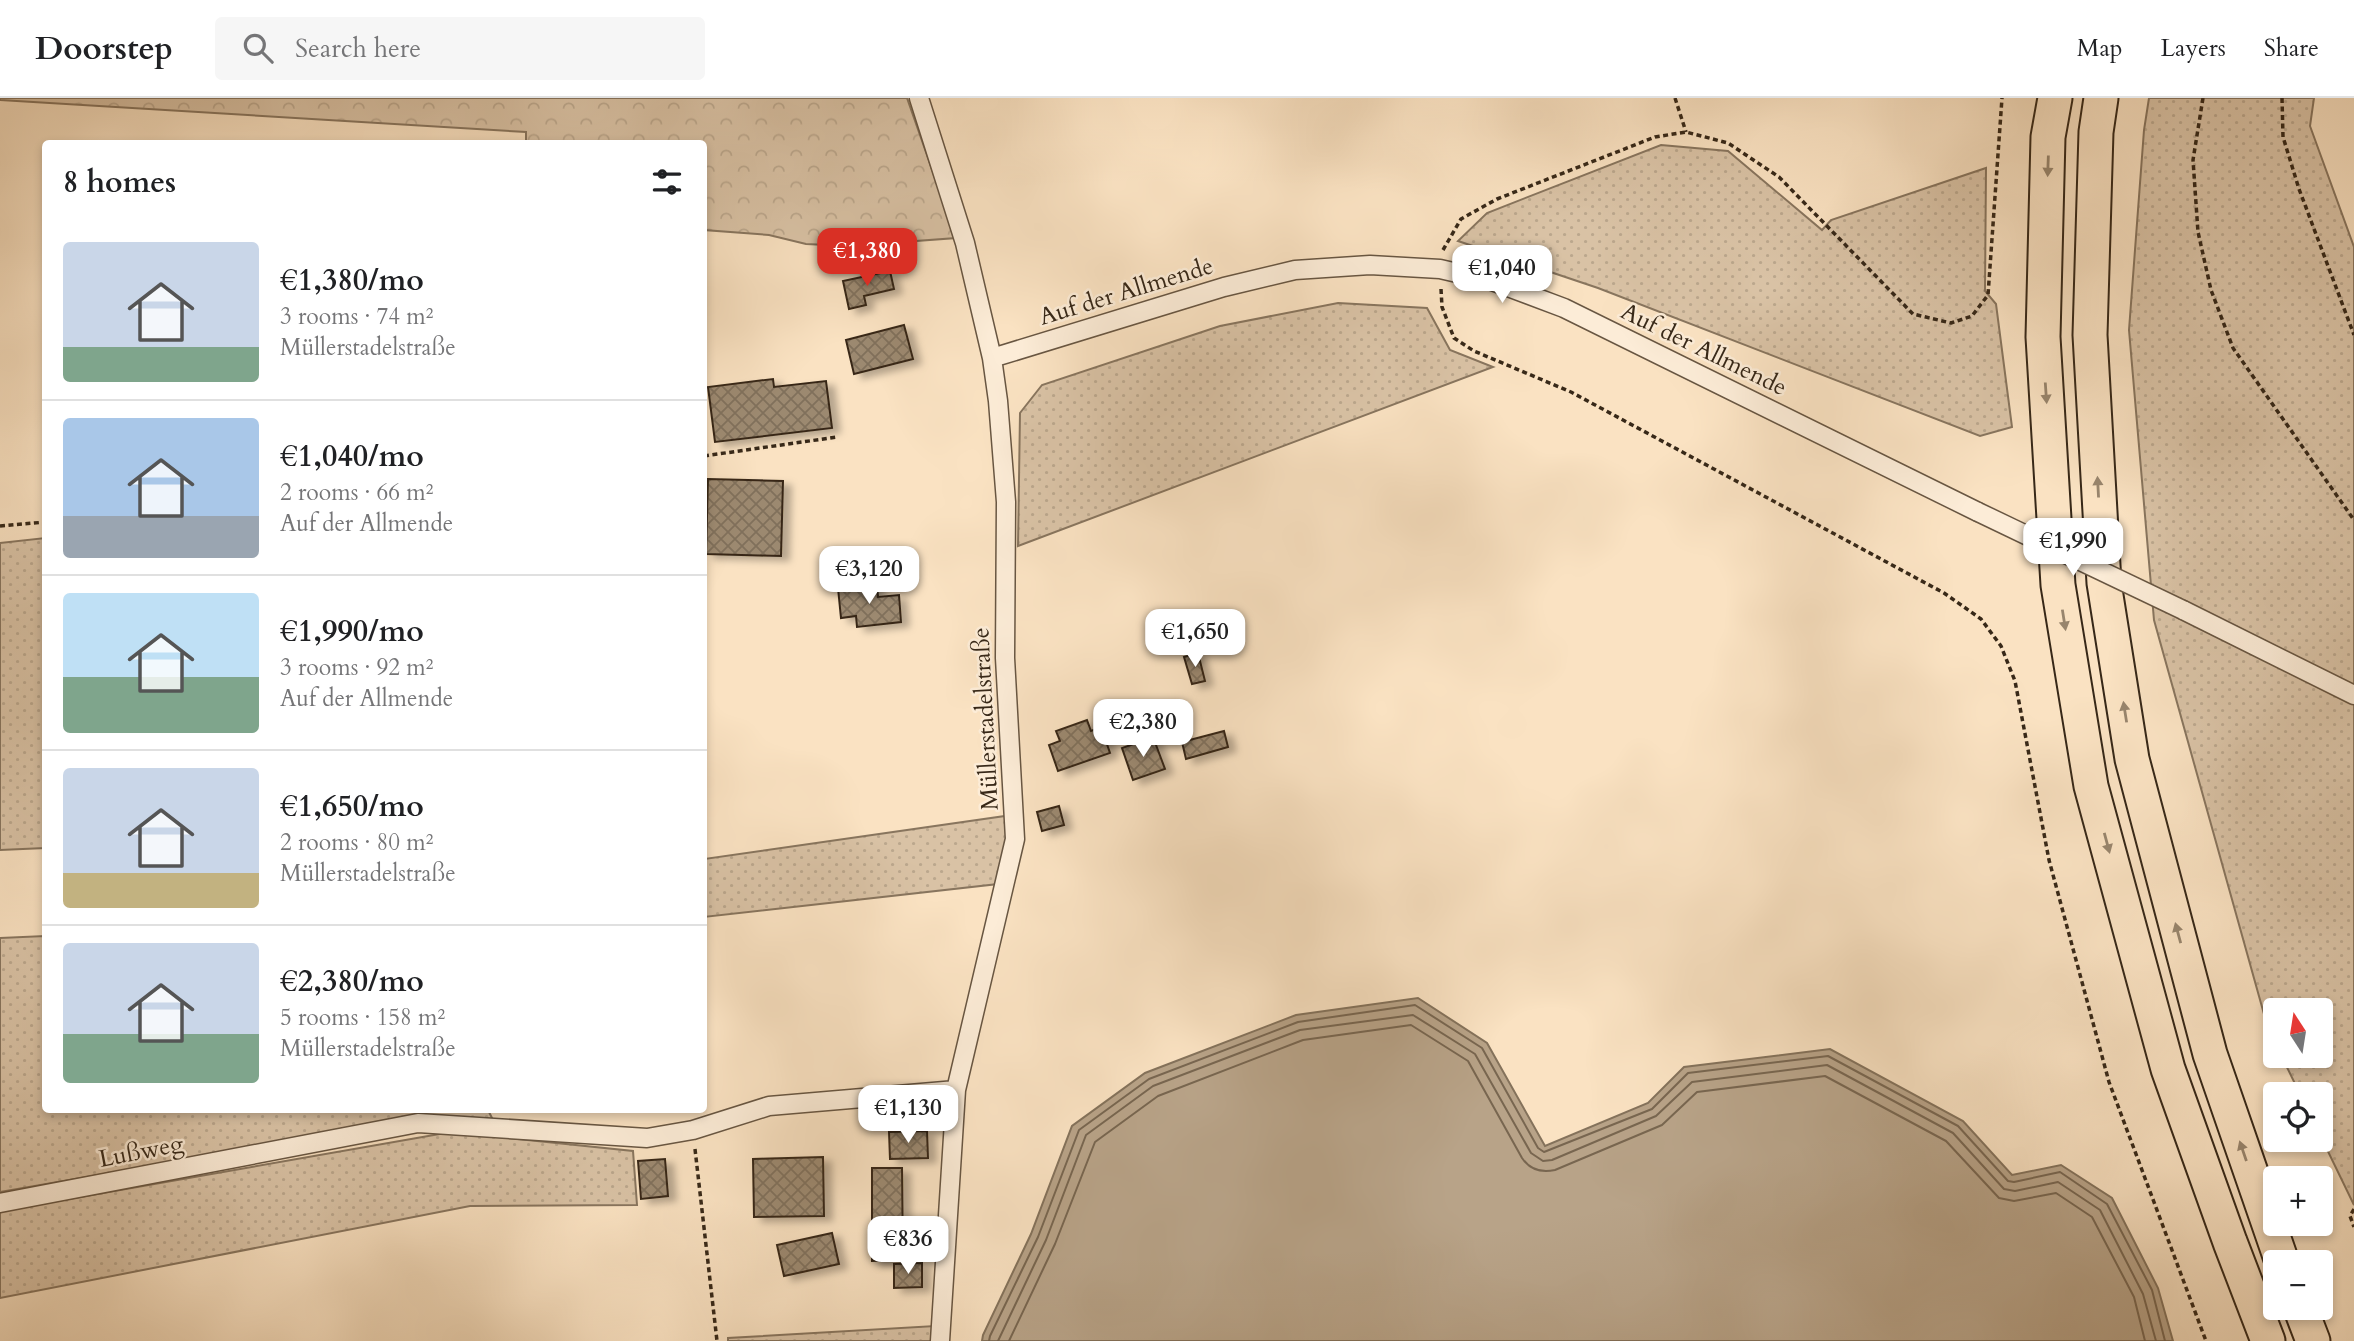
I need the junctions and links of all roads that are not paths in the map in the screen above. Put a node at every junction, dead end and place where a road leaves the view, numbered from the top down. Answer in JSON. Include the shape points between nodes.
{"nodes":[{"id":1,"x":919,"y":98,"type":"edge"},
{"id":2,"x":2054,"y":98,"type":"edge"},
{"id":3,"x":2101,"y":98,"type":"edge"},
{"id":4,"x":992,"y":358,"type":"junction"},
{"id":5,"x":2354,"y":695,"type":"edge"},
{"id":6,"x":956,"y":1090,"type":"junction"},
{"id":7,"x":0,"y":1203,"type":"edge"},
{"id":8,"x":2278,"y":1250,"type":"edge"},
{"id":9,"x":2305,"y":1320,"type":"edge"},
{"id":10,"x":940,"y":1341,"type":"edge"},
{"id":11,"x":2268,"y":1341,"type":"edge"},
{"id":12,"x":2313,"y":1341,"type":"edge"}],
"edges":[{"from":1,"to":4,"type":"street","name":"Müllerstadelstraße","via":[[965,243]]},
{"from":2,"to":11,"type":"highway","one_way":true,"via":[[2048,137],[2043,337],[2058,585],[2091,786],[2168,1069]]},
{"from":8,"to":3,"type":"highway","one_way":true,"via":[[2210,1054],[2132,759],[2104,583],[2090,335]]},
{"from":4,"to":5,"type":"street","name":"Auf der Allmende","bridge":true,"via":[[1224,287],[1296,270],[1370,265],[1440,269],[1492,281],[1564,307]]},
{"from":4,"to":6,"type":"street","name":"Müllerstadelstraße","via":[[1006,502],[1005,658],[1015,839]]},
{"from":6,"to":7,"type":"street","name":"Lußweg","via":[[769,1106],[693,1130],[647,1138],[418,1123]]},
{"from":6,"to":10,"type":"street","name":"Müllerstadelstraße"},
{"from":9,"to":12,"type":"highway"}]}
